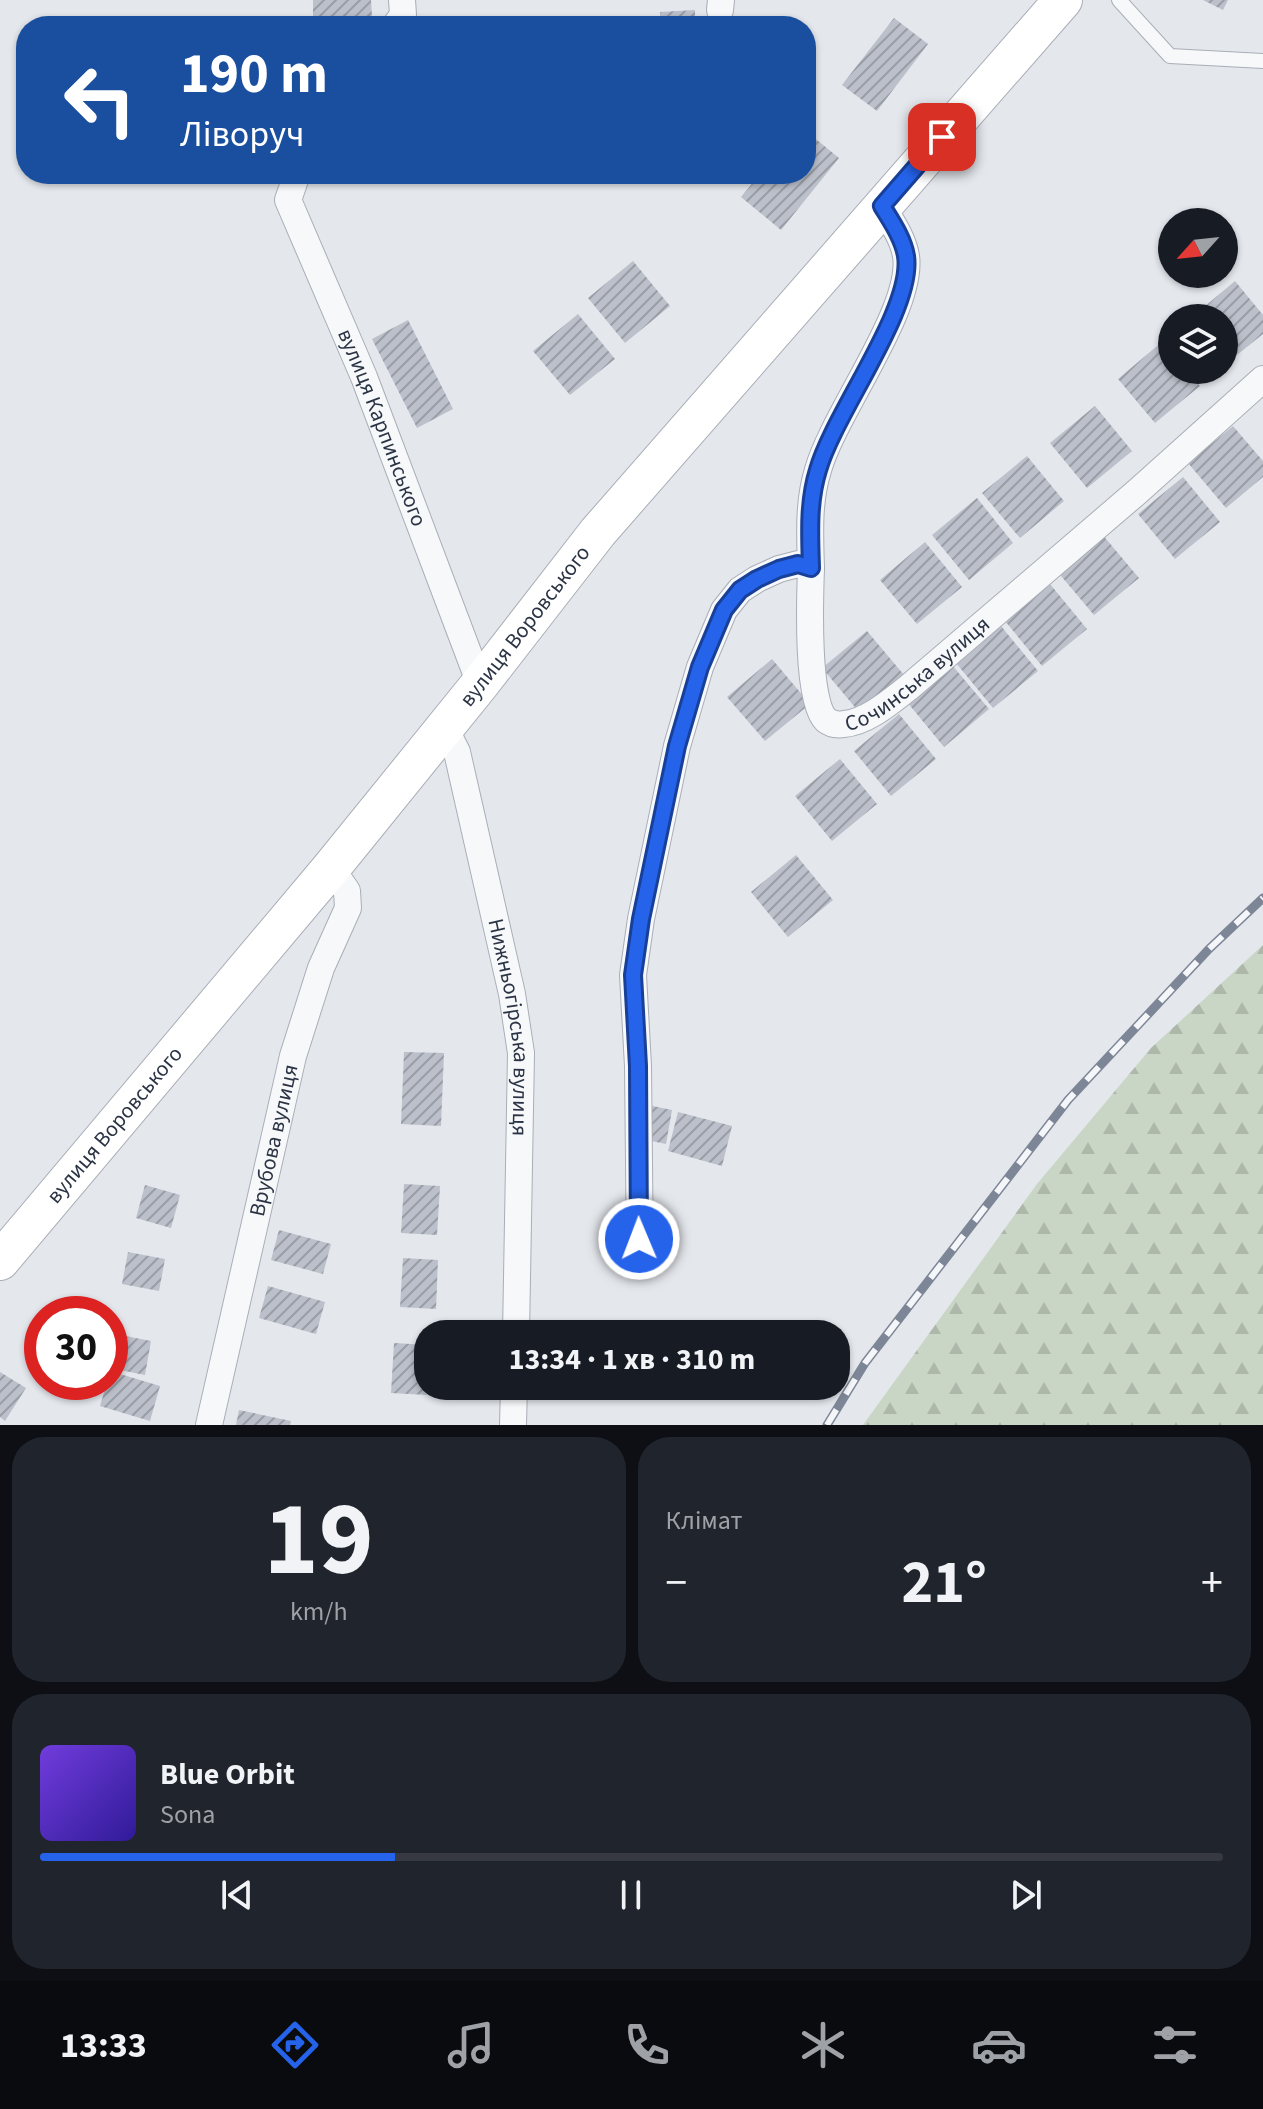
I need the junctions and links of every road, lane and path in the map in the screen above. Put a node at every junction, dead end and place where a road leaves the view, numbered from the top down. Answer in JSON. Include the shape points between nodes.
{"nodes":[{"id":1,"x":1063,"y":0,"type":"edge"},
{"id":2,"x":1119,"y":0,"type":"edge"},
{"id":3,"x":1263,"y":61,"type":"edge"},
{"id":4,"x":294,"y":184,"type":"edge"},
{"id":5,"x":882,"y":206,"type":"junction"},
{"id":6,"x":1263,"y":379,"type":"edge"},
{"id":7,"x":811,"y":568,"type":"junction"},
{"id":8,"x":480,"y":684,"type":"junction"},
{"id":9,"x":445,"y":728,"type":"junction"},
{"id":10,"x":331,"y":868,"type":"junction"},
{"id":11,"x":0,"y":1261,"type":"edge"},
{"id":12,"x":640,"y":1261,"type":"dead end"},
{"id":13,"x":516,"y":1320,"type":"edge"},
{"id":14,"x":514,"y":1400,"type":"edge"},
{"id":15,"x":209,"y":1425,"type":"edge"},
{"id":16,"x":513,"y":1425,"type":"edge"}],
"edges":[{"from":1,"to":5,"type":"street","name":"вулиця Воровського"},
{"from":2,"to":3,"type":"lane","via":[[1170,56]]},
{"from":4,"to":8,"type":"street","name":"вулиця Карпинського","via":[[288,200],[364,377]]},
{"from":5,"to":7,"type":"street","name":"Сочинська вулиця","via":[[906,256],[905,283],[818,470],[809,514]]},
{"from":5,"to":8,"type":"street","name":"вулиця Воровського","via":[[598,532]]},
{"from":6,"to":7,"type":"street","name":"Сочинська вулиця","via":[[908,688],[845,725],[825,719],[818,706]]},
{"from":7,"to":12,"type":"street","via":[[798,564],[757,579],[724,610],[700,667],[677,746],[633,975]]},
{"from":8,"to":9,"type":"street","name":"вулиця Воровського"},
{"from":9,"to":10,"type":"street","name":"вулиця Воровського"},
{"from":9,"to":13,"type":"street","name":"Нижньогірська вулиця","via":[[457,752],[521,1053]]},
{"from":10,"to":11,"type":"street","name":"вулиця Воровського"},
{"from":10,"to":15,"type":"street","name":"Врубова вулиця","via":[[347,891],[348,908],[321,968],[293,1056]]},
{"from":14,"to":16,"type":"street"}]}
